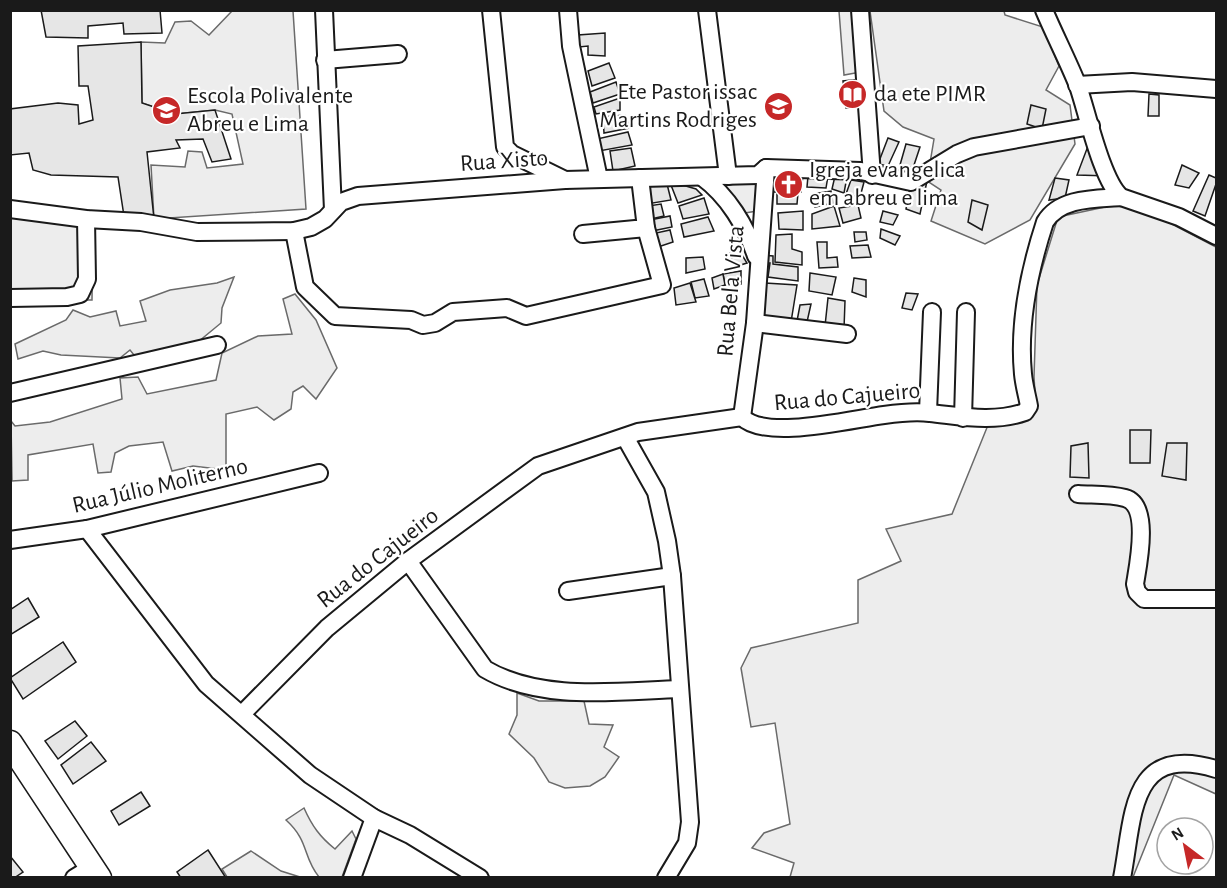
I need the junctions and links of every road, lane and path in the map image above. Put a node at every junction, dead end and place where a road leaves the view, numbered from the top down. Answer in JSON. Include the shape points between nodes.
{"nodes":[{"id":1,"x":324,"y":10,"type":"edge"},
{"id":2,"x":491,"y":10,"type":"edge"},
{"id":3,"x":568,"y":10,"type":"edge"},
{"id":4,"x":707,"y":10,"type":"edge"},
{"id":5,"x":860,"y":10,"type":"edge"},
{"id":6,"x":1044,"y":10,"type":"edge"},
{"id":7,"x":398,"y":54,"type":"dead end"},
{"id":8,"x":325,"y":60,"type":"junction"},
{"id":9,"x":1077,"y":85,"type":"junction"},
{"id":10,"x":1216,"y":89,"type":"edge"},
{"id":11,"x":1091,"y":126,"type":"junction"},
{"id":12,"x":766,"y":168,"type":"junction"},
{"id":13,"x":866,"y":173,"type":"junction"},
{"id":14,"x":728,"y":176,"type":"junction"},
{"id":15,"x":702,"y":177,"type":"junction"},
{"id":16,"x":640,"y":178,"type":"junction"},
{"id":17,"x":599,"y":179,"type":"junction"},
{"id":18,"x":565,"y":180,"type":"junction"},
{"id":19,"x":1121,"y":197,"type":"junction"},
{"id":20,"x":10,"y":209,"type":"edge"},
{"id":21,"x":333,"y":210,"type":"junction"},
{"id":22,"x":86,"y":219,"type":"junction"},
{"id":23,"x":646,"y":228,"type":"junction"},
{"id":24,"x":294,"y":231,"type":"junction"},
{"id":25,"x":583,"y":234,"type":"dead end"},
{"id":26,"x":1216,"y":236,"type":"edge"},
{"id":27,"x":759,"y":263,"type":"junction"},
{"id":28,"x":10,"y":298,"type":"edge"},
{"id":29,"x":932,"y":312,"type":"dead end"},
{"id":30,"x":966,"y":312,"type":"dead end"},
{"id":31,"x":755,"y":323,"type":"junction"},
{"id":32,"x":848,"y":334,"type":"dead end"},
{"id":33,"x":217,"y":345,"type":"dead end"},
{"id":34,"x":10,"y":393,"type":"edge"},
{"id":35,"x":928,"y":412,"type":"junction"},
{"id":36,"x":742,"y":417,"type":"junction"},
{"id":37,"x":963,"y":418,"type":"junction"},
{"id":38,"x":625,"y":437,"type":"junction"},
{"id":39,"x":319,"y":474,"type":"dead end"},
{"id":40,"x":1078,"y":494,"type":"dead end"},
{"id":41,"x":87,"y":529,"type":"junction"},
{"id":42,"x":10,"y":540,"type":"edge"},
{"id":43,"x":408,"y":561,"type":"junction"},
{"id":44,"x":672,"y":576,"type":"junction"},
{"id":45,"x":568,"y":591,"type":"dead end"},
{"id":46,"x":1216,"y":599,"type":"edge"},
{"id":47,"x":680,"y":689,"type":"junction"},
{"id":48,"x":243,"y":713,"type":"junction"},
{"id":49,"x":10,"y":742,"type":"edge"},
{"id":50,"x":1216,"y":769,"type":"edge"},
{"id":51,"x":374,"y":818,"type":"junction"},
{"id":52,"x":88,"y":874,"type":"edge"},
{"id":53,"x":352,"y":878,"type":"edge"},
{"id":54,"x":480,"y":878,"type":"edge"},
{"id":55,"x":666,"y":878,"type":"edge"},
{"id":56,"x":1122,"y":878,"type":"edge"}],
"edges":[{"from":1,"to":8,"type":"street"},
{"from":2,"to":18,"type":"street","name":"Rua Xisto","via":[[505,147]]},
{"from":3,"to":17,"type":"street","via":[[571,46]]},
{"from":4,"to":14,"type":"street"},
{"from":5,"to":13,"type":"street"},
{"from":6,"to":9,"type":"street"},
{"from":7,"to":8,"type":"street"},
{"from":8,"to":21,"type":"street"},
{"from":9,"to":10,"type":"street","via":[[1132,82]]},
{"from":9,"to":11,"type":"street"},
{"from":11,"to":13,"type":"street","via":[[974,147],[910,182]]},
{"from":11,"to":19,"type":"street","via":[[1101,158]]},
{"from":12,"to":13,"type":"street"},
{"from":12,"to":14,"type":"street","via":[[758,175]]},
{"from":12,"to":27,"type":"street","name":"Rua Bela Vista"},
{"from":14,"to":15,"type":"street"},
{"from":15,"to":16,"type":"street"},
{"from":15,"to":27,"type":"street","via":[[747,229]]},
{"from":16,"to":17,"type":"street"},
{"from":16,"to":23,"type":"street"},
{"from":17,"to":18,"type":"street"},
{"from":18,"to":21,"type":"street","name":"Rua Xisto","via":[[349,198]]},
{"from":19,"to":26,"type":"street","via":[[1179,217]]},
{"from":19,"to":37,"type":"street","name":"Rua do Cajueiro","via":[[1072,203],[1049,215],[1031,265],[1022,331],[1023,375],[1029,406],[1017,415]]},
{"from":20,"to":22,"type":"street"},
{"from":21,"to":24,"type":"street","via":[[311,227]]},
{"from":22,"to":24,"type":"street","via":[[141,222],[197,232]]},
{"from":22,"to":28,"type":"street","via":[[87,279],[80,294]]},
{"from":23,"to":24,"type":"street","via":[[662,285],[526,316],[507,308],[453,312],[423,325],[411,320],[335,316],[305,287]]},
{"from":23,"to":25,"type":"street"},
{"from":27,"to":31,"type":"street","name":"Rua Bela Vista"},
{"from":29,"to":35,"type":"street"},
{"from":30,"to":37,"type":"street"},
{"from":31,"to":32,"type":"street"},
{"from":31,"to":36,"type":"street","name":"Rua Bela Vista"},
{"from":33,"to":34,"type":"street"},
{"from":35,"to":36,"type":"street","name":"Rua do Cajueiro","via":[[764,429]]},
{"from":35,"to":37,"type":"street","name":"Rua do Cajueiro"},
{"from":36,"to":38,"type":"street","name":"Rua do Cajueiro"},
{"from":38,"to":43,"type":"street","name":"Rua do Cajueiro","via":[[538,466]]},
{"from":38,"to":44,"type":"street","via":[[656,492]]},
{"from":39,"to":41,"type":"street","name":"Rua Júlio Moliterno"},
{"from":40,"to":46,"type":"street","via":[[1127,498],[1137,509],[1141,521],[1135,584],[1144,599]]},
{"from":41,"to":42,"type":"street","name":"Rua Júlio Moliterno"},
{"from":41,"to":48,"type":"street","via":[[206,684]]},
{"from":43,"to":47,"type":"street","via":[[485,669],[500,677],[548,689]]},
{"from":43,"to":48,"type":"street","name":"Rua do Cajueiro","via":[[327,628]]},
{"from":44,"to":45,"type":"street"},
{"from":44,"to":47,"type":"street"},
{"from":47,"to":55,"type":"street","via":[[690,822],[687,843]]},
{"from":48,"to":51,"type":"street","via":[[310,775]]},
{"from":49,"to":52,"type":"highway"},
{"from":50,"to":56,"type":"street","via":[[1184,762],[1167,765],[1150,777],[1135,803]]},
{"from":51,"to":53,"type":"street"},
{"from":51,"to":54,"type":"street"}]}
